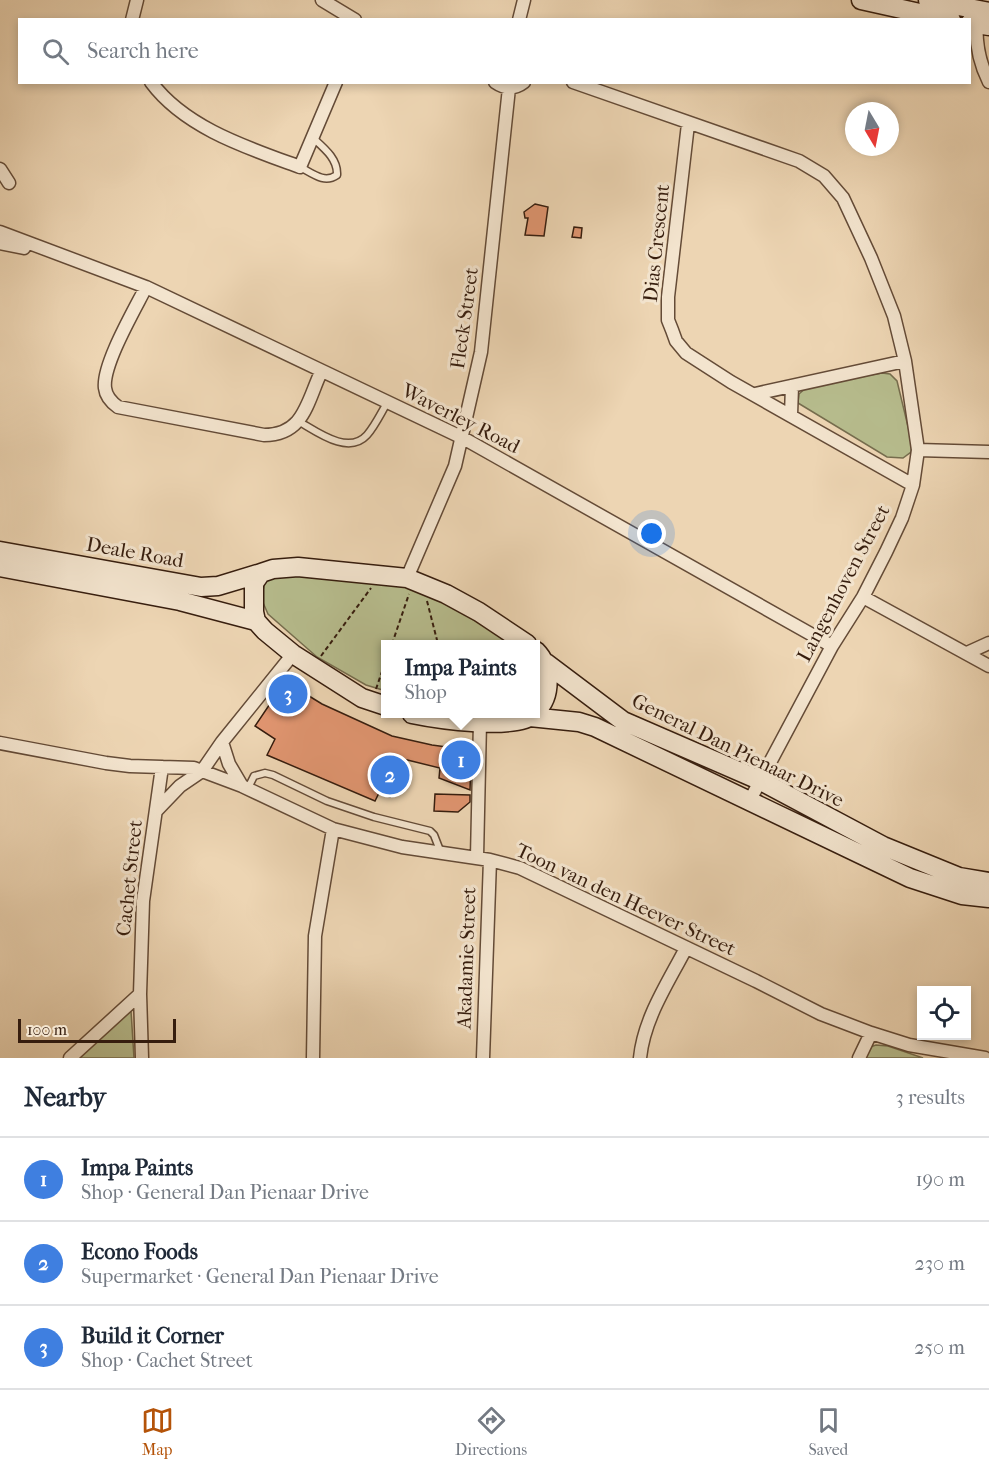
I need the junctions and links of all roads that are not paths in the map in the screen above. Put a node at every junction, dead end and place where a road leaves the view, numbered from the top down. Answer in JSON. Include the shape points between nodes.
{"nodes":[{"id":1,"x":137,"y":0,"type":"edge"},
{"id":2,"x":322,"y":0,"type":"edge"},
{"id":3,"x":524,"y":0,"type":"edge"},
{"id":4,"x":861,"y":0,"type":"edge"},
{"id":5,"x":928,"y":0,"type":"edge"},
{"id":6,"x":889,"y":4,"type":"edge"},
{"id":7,"x":132,"y":18,"type":"edge"},
{"id":8,"x":352,"y":18,"type":"edge"},
{"id":9,"x":520,"y":18,"type":"edge"},
{"id":10,"x":943,"y":18,"type":"edge"},
{"id":11,"x":980,"y":19,"type":"edge"},
{"id":12,"x":989,"y":82,"type":"edge"},
{"id":13,"x":153,"y":84,"type":"edge"},
{"id":14,"x":335,"y":84,"type":"edge"},
{"id":15,"x":500,"y":84,"type":"edge"},
{"id":16,"x":522,"y":84,"type":"edge"},
{"id":17,"x":578,"y":84,"type":"edge"},
{"id":18,"x":509,"y":88,"type":"junction"},
{"id":19,"x":688,"y":124,"type":"junction"},
{"id":20,"x":313,"y":138,"type":"junction"},
{"id":21,"x":300,"y":167,"type":"junction"},
{"id":22,"x":0,"y":169,"type":"edge"},
{"id":23,"x":9,"y":183,"type":"dead end"},
{"id":24,"x":0,"y":232,"type":"edge"},
{"id":25,"x":0,"y":243,"type":"edge"},
{"id":26,"x":58,"y":254,"type":"junction"},
{"id":27,"x":146,"y":287,"type":"junction"},
{"id":28,"x":905,"y":361,"type":"junction"},
{"id":29,"x":321,"y":372,"type":"junction"},
{"id":30,"x":792,"y":386,"type":"junction"},
{"id":31,"x":754,"y":394,"type":"junction"},
{"id":32,"x":387,"y":403,"type":"junction"},
{"id":33,"x":791,"y":415,"type":"junction"},
{"id":34,"x":298,"y":421,"type":"junction"},
{"id":35,"x":463,"y":438,"type":"junction"},
{"id":36,"x":918,"y":450,"type":"junction"},
{"id":37,"x":989,"y":452,"type":"edge"},
{"id":38,"x":913,"y":485,"type":"junction"},
{"id":39,"x":0,"y":551,"type":"edge"},
{"id":40,"x":0,"y":567,"type":"edge"},
{"id":41,"x":261,"y":573,"type":"junction"},
{"id":42,"x":415,"y":581,"type":"junction"},
{"id":43,"x":863,"y":597,"type":"junction"},
{"id":44,"x":256,"y":621,"type":"junction"},
{"id":45,"x":520,"y":640,"type":"edge"},
{"id":46,"x":989,"y":642,"type":"edge"},
{"id":47,"x":832,"y":646,"type":"junction"},
{"id":48,"x":967,"y":653,"type":"junction"},
{"id":49,"x":293,"y":654,"type":"junction"},
{"id":50,"x":541,"y":657,"type":"edge"},
{"id":51,"x":989,"y":666,"type":"edge"},
{"id":52,"x":379,"y":704,"type":"edge"},
{"id":53,"x":540,"y":707,"type":"edge"},
{"id":54,"x":540,"y":715,"type":"edge"},
{"id":55,"x":446,"y":718,"type":"edge"},
{"id":56,"x":520,"y":718,"type":"edge"},
{"id":57,"x":480,"y":722,"type":"junction"},
{"id":58,"x":222,"y":742,"type":"junction"},
{"id":59,"x":0,"y":743,"type":"edge"},
{"id":60,"x":162,"y":767,"type":"junction"},
{"id":61,"x":202,"y":771,"type":"junction"},
{"id":62,"x":759,"y":780,"type":"junction"},
{"id":63,"x":245,"y":787,"type":"junction"},
{"id":64,"x":750,"y":800,"type":"junction"},
{"id":65,"x":157,"y":810,"type":"junction"},
{"id":66,"x":333,"y":829,"type":"junction"},
{"id":67,"x":441,"y":853,"type":"junction"},
{"id":68,"x":477,"y":857,"type":"junction"},
{"id":69,"x":490,"y":860,"type":"junction"},
{"id":70,"x":918,"y":861,"type":"junction"},
{"id":71,"x":910,"y":878,"type":"junction"},
{"id":72,"x":989,"y":882,"type":"edge"},
{"id":73,"x":989,"y":898,"type":"edge"},
{"id":74,"x":686,"y":948,"type":"junction"},
{"id":75,"x":140,"y":994,"type":"junction"},
{"id":76,"x":871,"y":1034,"type":"junction"},
{"id":77,"x":70,"y":1058,"type":"edge"},
{"id":78,"x":142,"y":1058,"type":"edge"},
{"id":79,"x":313,"y":1058,"type":"edge"},
{"id":80,"x":483,"y":1058,"type":"edge"},
{"id":81,"x":640,"y":1058,"type":"edge"},
{"id":82,"x":859,"y":1058,"type":"edge"},
{"id":83,"x":986,"y":1058,"type":"edge"}],
"edges":[{"from":1,"to":7,"type":"street"},
{"from":2,"to":8,"type":"street"},
{"from":3,"to":9,"type":"street"},
{"from":4,"to":6,"type":"street"},
{"from":5,"to":11,"type":"street"},
{"from":6,"to":10,"type":"street"},
{"from":11,"to":12,"type":"street","via":[[975,38]]},
{"from":13,"to":21,"type":"street","via":[[194,123]]},
{"from":14,"to":20,"type":"street"},
{"from":15,"to":18,"type":"street"},
{"from":16,"to":18,"type":"street"},
{"from":17,"to":19,"type":"street","name":"Langenhoven Street"},
{"from":18,"to":35,"type":"street","name":"Fleck Street","via":[[481,352]]},
{"from":19,"to":28,"type":"street","name":"Langenhoven Street","via":[[799,161],[833,185],[871,258],[894,316]]},
{"from":19,"to":31,"type":"street","name":"Dias Crescent","via":[[668,320],[676,341],[686,353]]},
{"from":20,"to":21,"type":"street"},
{"from":20,"to":21,"type":"lane","via":[[333,160],[337,176],[321,178]]},
{"from":22,"to":23,"type":"street"},
{"from":24,"to":26,"type":"street","name":"Waverley Road"},
{"from":25,"to":26,"type":"street","name":"Waverley Road"},
{"from":26,"to":27,"type":"street","name":"Waverley Road"},
{"from":27,"to":29,"type":"street","name":"Waverley Road"},
{"from":27,"to":34,"type":"street","via":[[106,375],[105,391],[110,401],[128,410],[264,435],[287,432]]},
{"from":28,"to":30,"type":"street"},
{"from":28,"to":36,"type":"street","name":"Langenhoven Street"},
{"from":29,"to":32,"type":"street","name":"Waverley Road"},
{"from":29,"to":34,"type":"street"},
{"from":30,"to":31,"type":"street"},
{"from":30,"to":33,"type":"street"},
{"from":31,"to":33,"type":"street","name":"Dias Crescent"},
{"from":32,"to":34,"type":"lane","via":[[368,435],[352,444],[330,439]]},
{"from":32,"to":35,"type":"street","name":"Waverley Road"},
{"from":33,"to":38,"type":"street","name":"Dias Crescent"},
{"from":35,"to":42,"type":"street","name":"Fleck Street"},
{"from":35,"to":47,"type":"street","name":"Waverley Road"},
{"from":36,"to":37,"type":"street"},
{"from":36,"to":38,"type":"street","name":"Langenhoven Street"},
{"from":38,"to":43,"type":"street","name":"Langenhoven Street","via":[[902,518]]},
{"from":39,"to":41,"type":"street","name":"Deale Road","via":[[201,587]]},
{"from":40,"to":44,"type":"street","name":"Deale Road","via":[[180,601]]},
{"from":41,"to":42,"type":"street","name":"Deale Road","via":[[298,567],[382,574]]},
{"from":41,"to":44,"type":"street","via":[[254,583]]},
{"from":42,"to":45,"type":"street","via":[[479,612]]},
{"from":43,"to":47,"type":"street","name":"Langenhoven Street"},
{"from":43,"to":48,"type":"street"},
{"from":44,"to":49,"type":"street","name":"Deale Road"},
{"from":46,"to":48,"type":"street"},
{"from":47,"to":62,"type":"street","name":"Langenhoven Street"},
{"from":48,"to":51,"type":"street"},
{"from":49,"to":52,"type":"street","name":"Deale Road","via":[[362,698]]},
{"from":49,"to":58,"type":"street"},
{"from":50,"to":53,"type":"street","name":"General Dan Pienaar Drive","via":[[547,689]]},
{"from":50,"to":62,"type":"street","name":"General Dan Pienaar Drive","via":[[622,721]]},
{"from":54,"to":64,"type":"street","name":"General Dan Pienaar Drive","via":[[595,727]]},
{"from":55,"to":57,"type":"street","name":"General Dan Pienaar Drive"},
{"from":56,"to":57,"type":"street","name":"General Dan Pienaar Drive"},
{"from":57,"to":68,"type":"street"},
{"from":58,"to":61,"type":"street"},
{"from":58,"to":63,"type":"street","via":[[229,764]]},
{"from":59,"to":60,"type":"street","name":"Toon van den Heever Street","via":[[106,763]]},
{"from":60,"to":61,"type":"street","name":"Toon van den Heever Street"},
{"from":60,"to":65,"type":"street","name":"Cachet Street"},
{"from":61,"to":63,"type":"street","name":"Toon van den Heever Street"},
{"from":61,"to":65,"type":"street","via":[[180,786]]},
{"from":62,"to":64,"type":"street","name":"Langenhoven Street"},
{"from":62,"to":70,"type":"street","name":"General Dan Pienaar Drive"},
{"from":63,"to":66,"type":"street","name":"Toon van den Heever Street"},
{"from":63,"to":67,"type":"lane","via":[[254,776],[273,775],[327,801],[430,831]]},
{"from":64,"to":71,"type":"street","name":"General Dan Pienaar Drive"},
{"from":65,"to":75,"type":"street","name":"Cachet Street","via":[[143,901]]},
{"from":66,"to":67,"type":"street","name":"Toon van den Heever Street","via":[[402,848]]},
{"from":66,"to":79,"type":"street","via":[[315,936]]},
{"from":67,"to":68,"type":"street","name":"Toon van den Heever Street"},
{"from":68,"to":69,"type":"street","name":"Toon van den Heever Street"},
{"from":69,"to":74,"type":"street","name":"Toon van den Heever Street","via":[[520,868]]},
{"from":69,"to":80,"type":"street","name":"Akadamie Street"},
{"from":70,"to":71,"type":"street"},
{"from":70,"to":72,"type":"street","name":"General Dan Pienaar Drive","via":[[959,877]]},
{"from":71,"to":73,"type":"street","name":"General Dan Pienaar Drive","via":[[962,895]]},
{"from":74,"to":76,"type":"street","name":"Toon van den Heever Street"},
{"from":74,"to":81,"type":"street","via":[[650,1018]]},
{"from":75,"to":77,"type":"street"},
{"from":75,"to":78,"type":"street","name":"Cachet Street"},
{"from":76,"to":82,"type":"street"},
{"from":76,"to":83,"type":"street","name":"Toon van den Heever Street","via":[[909,1045]]}]}
